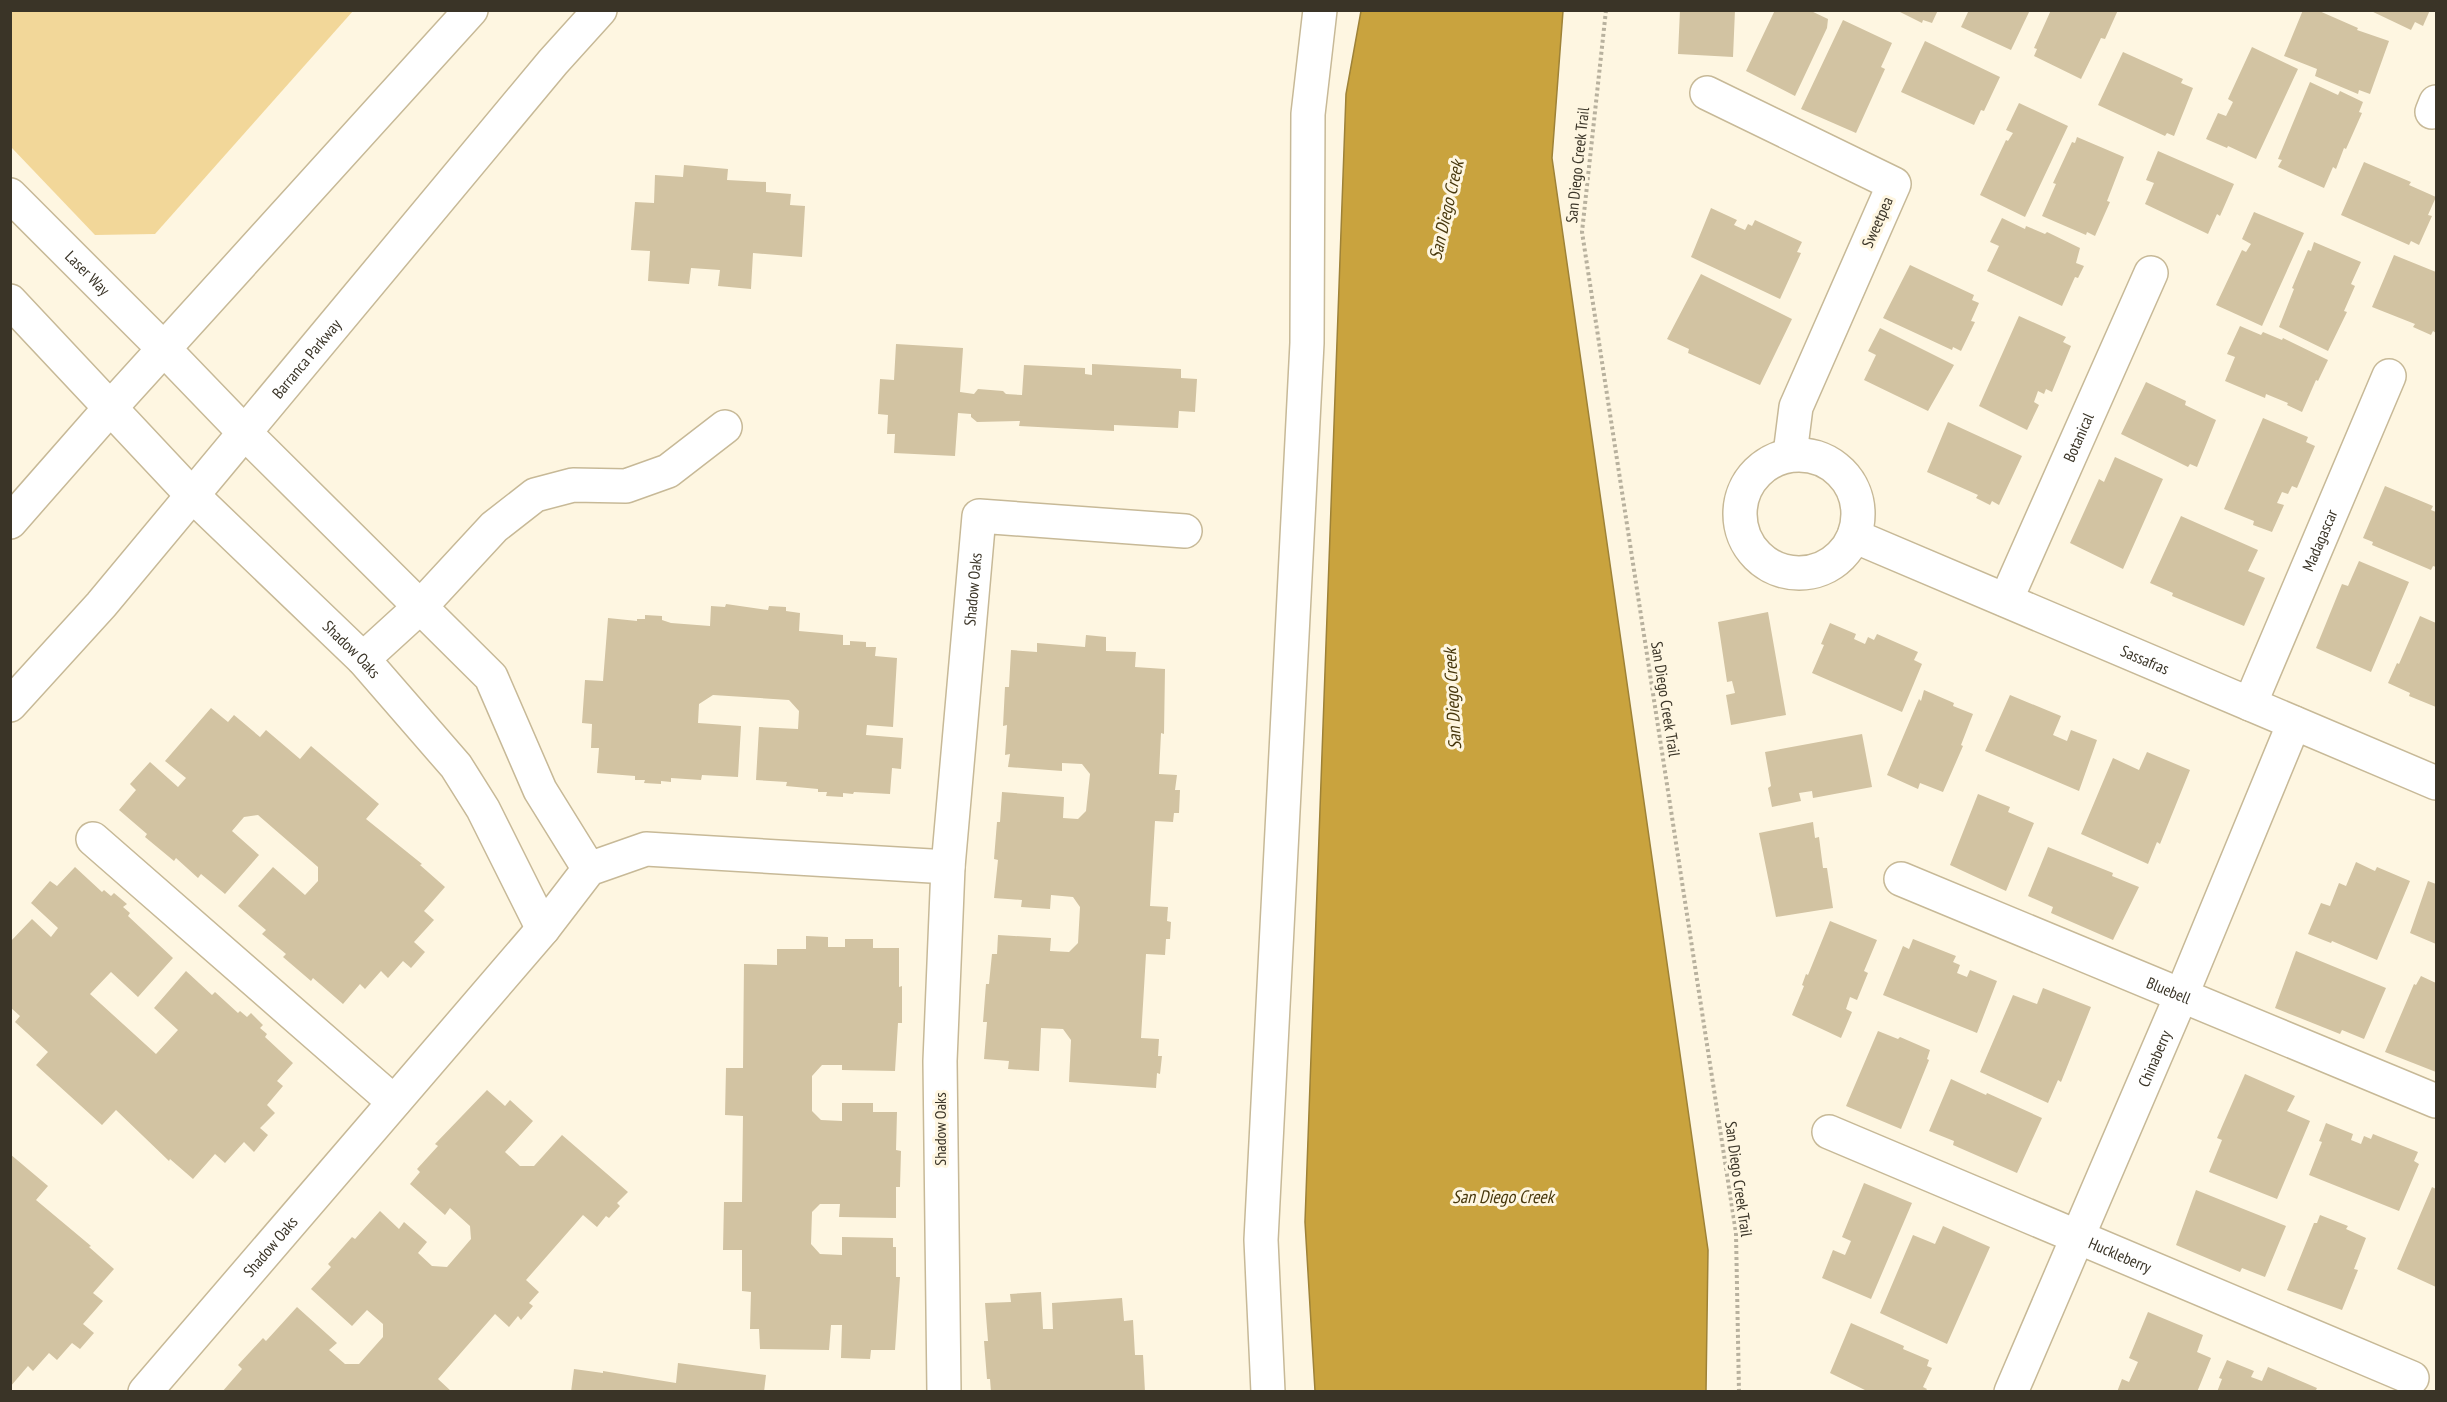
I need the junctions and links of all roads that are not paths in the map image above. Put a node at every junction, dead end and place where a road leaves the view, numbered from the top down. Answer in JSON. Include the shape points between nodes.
{"nodes":[{"id":1,"x":471,"y":10,"type":"edge"},
{"id":2,"x":600,"y":10,"type":"edge"},
{"id":3,"x":1320,"y":10,"type":"edge"},
{"id":4,"x":1707,"y":93,"type":"dead end"},
{"id":5,"x":10,"y":195,"type":"edge"},
{"id":6,"x":2151,"y":273,"type":"dead end"},
{"id":7,"x":10,"y":301,"type":"edge"},
{"id":8,"x":164,"y":349,"type":"junction"},
{"id":9,"x":2389,"y":376,"type":"dead end"},
{"id":10,"x":111,"y":407,"type":"junction"},
{"id":11,"x":725,"y":427,"type":"dead end"},
{"id":12,"x":244,"y":432,"type":"junction"},
{"id":13,"x":1790,"y":454,"type":"junction"},
{"id":14,"x":192,"y":495,"type":"junction"},
{"id":15,"x":10,"y":522,"type":"edge"},
{"id":16,"x":1185,"y":531,"type":"dead end"},
{"id":17,"x":1854,"y":536,"type":"junction"},
{"id":18,"x":2006,"y":600,"type":"junction"},
{"id":19,"x":420,"y":607,"type":"junction"},
{"id":20,"x":363,"y":659,"type":"junction"},
{"id":21,"x":2250,"y":704,"type":"junction"},
{"id":22,"x":10,"y":705,"type":"edge"},
{"id":23,"x":2294,"y":723,"type":"junction"},
{"id":24,"x":2436,"y":783,"type":"edge"},
{"id":25,"x":93,"y":839,"type":"dead end"},
{"id":26,"x":948,"y":867,"type":"junction"},
{"id":27,"x":589,"y":869,"type":"junction"},
{"id":28,"x":1901,"y":879,"type":"dead end"},
{"id":29,"x":543,"y":928,"type":"junction"},
{"id":30,"x":2181,"y":994,"type":"junction"},
{"id":31,"x":2436,"y":1101,"type":"edge"},
{"id":32,"x":394,"y":1102,"type":"junction"},
{"id":33,"x":1829,"y":1132,"type":"dead end"},
{"id":34,"x":2079,"y":1237,"type":"junction"},
{"id":35,"x":2412,"y":1378,"type":"dead end"},
{"id":36,"x":145,"y":1392,"type":"edge"},
{"id":37,"x":944,"y":1392,"type":"edge"},
{"id":38,"x":1268,"y":1392,"type":"edge"},
{"id":39,"x":2011,"y":1392,"type":"edge"}],
"edges":[{"from":1,"to":8,"type":"street"},
{"from":2,"to":12,"type":"street","name":"Barranca Parkway"},
{"from":3,"to":38,"type":"street","via":[[1308,114],[1307,343],[1261,1239]]},
{"from":4,"to":13,"type":"street","name":"Sweetpea","via":[[1894,184],[1796,407]]},
{"from":5,"to":8,"type":"street","name":"Laser Way"},
{"from":6,"to":18,"type":"street","name":"Botanical"},
{"from":7,"to":10,"type":"street"},
{"from":8,"to":10,"type":"street"},
{"from":8,"to":12,"type":"street"},
{"from":9,"to":21,"type":"street","name":"Madagascar"},
{"from":10,"to":14,"type":"street","name":"Shadow Oaks"},
{"from":10,"to":15,"type":"street"},
{"from":11,"to":19,"type":"street","via":[[668,471],[626,486],[573,485],[535,495],[494,527]]},
{"from":12,"to":14,"type":"street","name":"Barranca Parkway"},
{"from":12,"to":19,"type":"street"},
{"from":13,"to":17,"type":"street","via":[[1821,458],[1846,476],[1858,505]]},
{"from":13,"to":17,"type":"street","via":[[1762,466],[1743,492],[1739,522],[1752,551],[1777,570],[1808,573],[1836,561]]},
{"from":14,"to":20,"type":"street","name":"Shadow Oaks"},
{"from":14,"to":22,"type":"street","name":"Barranca Parkway","via":[[101,605]]},
{"from":16,"to":26,"type":"street","name":"Shadow Oaks","via":[[979,516]]},
{"from":17,"to":18,"type":"street","name":"Sassafras"},
{"from":18,"to":21,"type":"street","name":"Sassafras"},
{"from":19,"to":20,"type":"street"},
{"from":19,"to":27,"type":"street","via":[[491,677],[540,790]]},
{"from":20,"to":29,"type":"street","name":"Shadow Oaks","via":[[456,766],[483,809]]},
{"from":21,"to":23,"type":"street","name":"Sassafras"},
{"from":23,"to":24,"type":"street","name":"Sassafras"},
{"from":23,"to":30,"type":"street","name":"Chinaberry"},
{"from":25,"to":32,"type":"street"},
{"from":26,"to":27,"type":"street","via":[[646,849]]},
{"from":26,"to":37,"type":"street","name":"Shadow Oaks","via":[[940,1061]]},
{"from":27,"to":29,"type":"street","name":"Shadow Oaks"},
{"from":28,"to":30,"type":"street","name":"Bluebell"},
{"from":29,"to":32,"type":"street","name":"Shadow Oaks"},
{"from":30,"to":31,"type":"street","name":"Bluebell"},
{"from":30,"to":34,"type":"street","name":"Chinaberry"},
{"from":32,"to":36,"type":"street","name":"Shadow Oaks"},
{"from":33,"to":34,"type":"street","name":"Huckleberry"},
{"from":34,"to":35,"type":"street","name":"Huckleberry"},
{"from":34,"to":39,"type":"street","name":"Chinaberry"}]}
